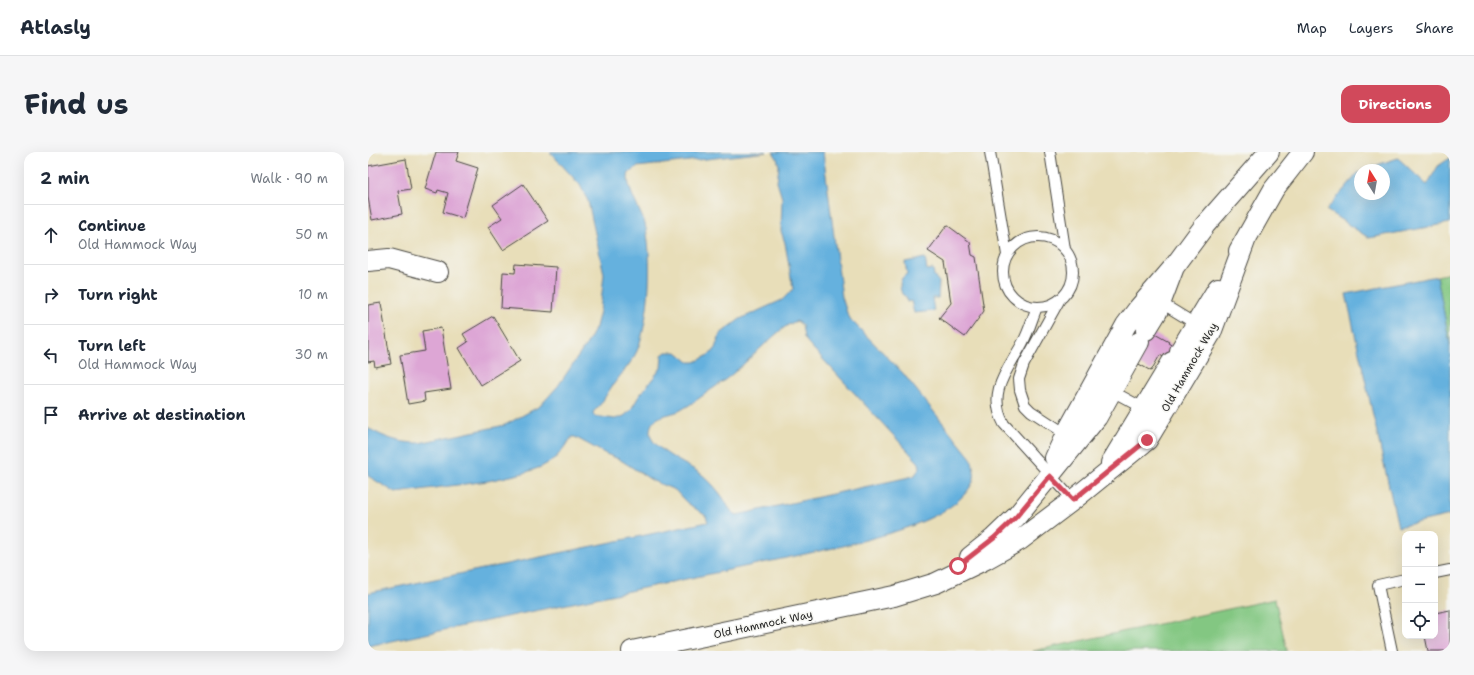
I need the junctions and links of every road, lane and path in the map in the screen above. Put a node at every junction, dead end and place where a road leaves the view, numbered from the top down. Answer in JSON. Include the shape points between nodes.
{"nodes":[{"id":1,"x":990,"y":152,"type":"edge"},
{"id":2,"x":1050,"y":152,"type":"edge"},
{"id":3,"x":1269,"y":152,"type":"edge"},
{"id":4,"x":1303,"y":152,"type":"edge"},
{"id":5,"x":1065,"y":249,"type":"junction"},
{"id":6,"x":1007,"y":255,"type":"junction"},
{"id":7,"x":368,"y":261,"type":"edge"},
{"id":8,"x":438,"y":272,"type":"dead end"},
{"id":9,"x":1061,"y":298,"type":"junction"},
{"id":10,"x":1155,"y":300,"type":"junction"},
{"id":11,"x":1037,"y":307,"type":"junction"},
{"id":12,"x":1204,"y":328,"type":"junction"},
{"id":13,"x":1104,"y":387,"type":"junction"},
{"id":14,"x":1152,"y":413,"type":"junction"},
{"id":15,"x":1072,"y":438,"type":"junction"},
{"id":16,"x":1047,"y":477,"type":"junction"},
{"id":17,"x":1073,"y":500,"type":"junction"},
{"id":18,"x":1450,"y":570,"type":"edge"},
{"id":19,"x":1438,"y":572,"type":"edge"},
{"id":20,"x":1402,"y":580,"type":"edge"},
{"id":21,"x":894,"y":596,"type":"junction"},
{"id":22,"x":632,"y":651,"type":"edge"},
{"id":23,"x":1392,"y":651,"type":"edge"}],
"edges":[{"from":1,"to":6,"type":"lane"},
{"from":2,"to":5,"type":"lane"},
{"from":3,"to":10,"type":"street","name":"Old Hammock Way","via":[[1205,224],[1174,267]]},
{"from":4,"to":12,"type":"street","name":"Old Hammock Way","via":[[1274,189]]},
{"from":5,"to":6,"type":"lane","via":[[1055,240],[1039,236],[1023,239]]},
{"from":5,"to":9,"type":"lane","via":[[1073,265],[1072,281]]},
{"from":6,"to":11,"type":"lane","via":[[1003,262],[1003,278],[1009,293],[1021,303]]},
{"from":7,"to":8,"type":"street","via":[[389,259]]},
{"from":9,"to":11,"type":"lane","via":[[1052,304]]},
{"from":9,"to":15,"type":"lane","via":[[1024,364],[1019,379],[1024,405]]},
{"from":10,"to":12,"type":"lane"},
{"from":10,"to":13,"type":"street","name":"Old Hammock Way","via":[[1143,336]]},
{"from":10,"to":13,"type":"street","name":"Old Hammock Way","via":[[1126,325]]},
{"from":11,"to":16,"type":"lane","via":[[1024,340],[1001,379],[997,398],[1000,418]]},
{"from":12,"to":14,"type":"street","name":"Old Hammock Way"},
{"from":12,"to":14,"type":"street","name":"Old Hammock Way","via":[[1176,356]]},
{"from":13,"to":14,"type":"lane"},
{"from":13,"to":15,"type":"street","name":"Old Hammock Way"},
{"from":14,"to":17,"type":"street","name":"Old Hammock Way","via":[[1147,440]]},
{"from":15,"to":16,"type":"street","name":"Old Hammock Way"},
{"from":16,"to":17,"type":"lane"},
{"from":16,"to":21,"type":"street","name":"Old Hammock Way","via":[[1016,517],[994,538],[958,566]]},
{"from":17,"to":21,"type":"street","name":"Old Hammock Way","via":[[1020,540],[986,559],[936,583]]},
{"from":18,"to":19,"type":"lane"},
{"from":20,"to":23,"type":"lane","via":[[1378,585]]},
{"from":21,"to":22,"type":"street","name":"Old Hammock Way"}]}
